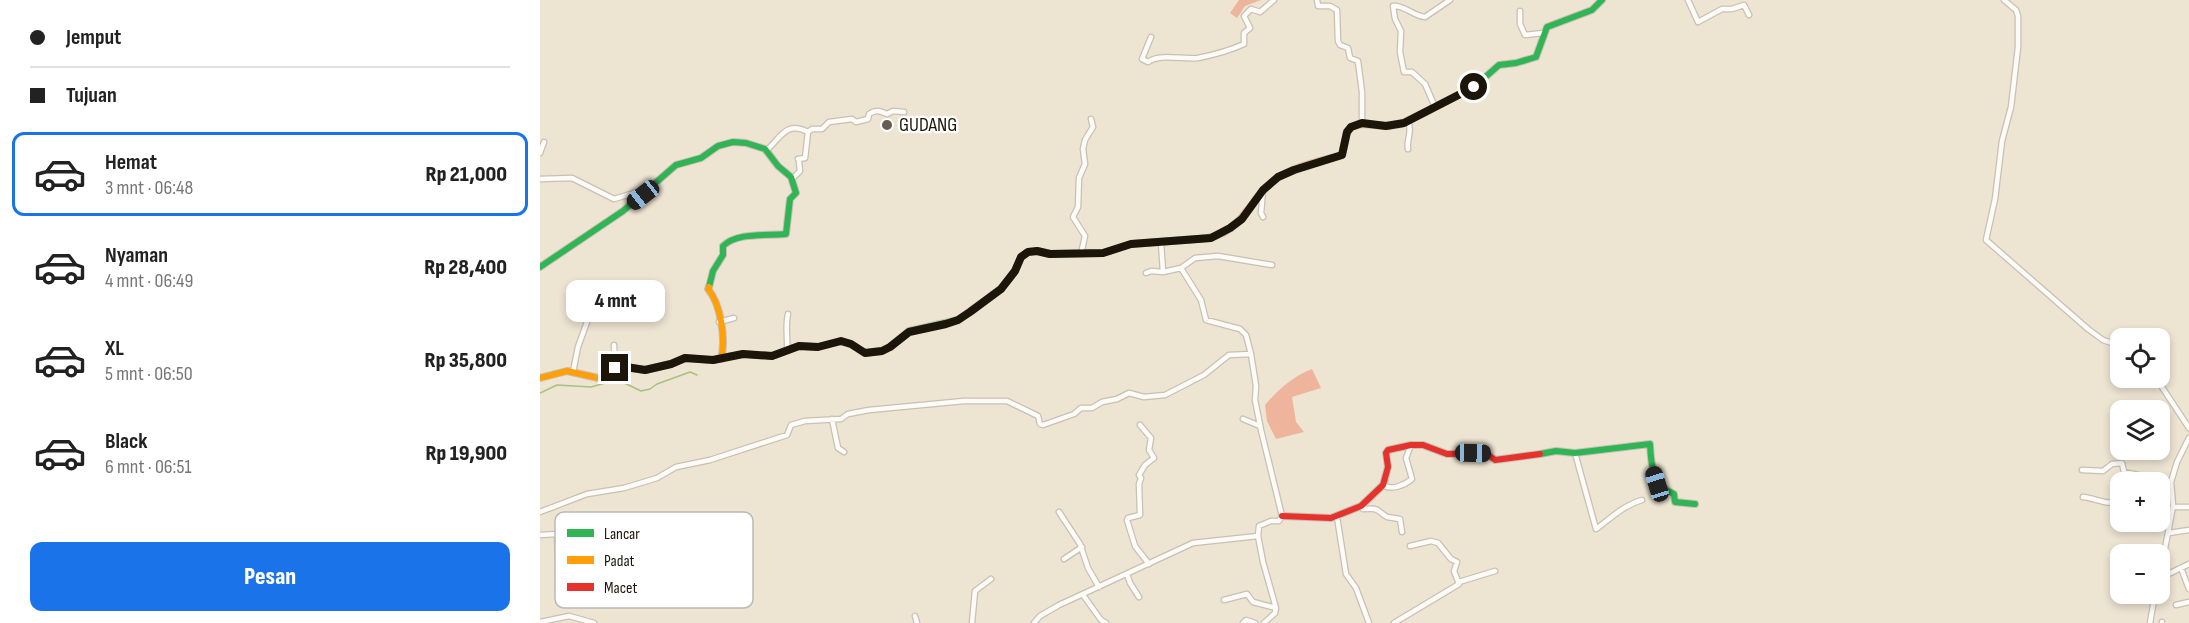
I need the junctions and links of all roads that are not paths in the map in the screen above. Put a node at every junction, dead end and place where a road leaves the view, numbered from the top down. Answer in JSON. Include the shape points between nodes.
{"nodes":[{"id":1,"x":1274,"y":0,"type":"edge"},
{"id":2,"x":1317,"y":0,"type":"edge"},
{"id":3,"x":1450,"y":0,"type":"edge"},
{"id":4,"x":1602,"y":0,"type":"edge"},
{"id":5,"x":1688,"y":0,"type":"edge"},
{"id":6,"x":2004,"y":0,"type":"edge"},
{"id":7,"x":1520,"y":11,"type":"dead end"},
{"id":8,"x":1749,"y":15,"type":"dead end"},
{"id":9,"x":1543,"y":33,"type":"junction"},
{"id":10,"x":1151,"y":38,"type":"dead end"},
{"id":11,"x":1435,"y":107,"type":"junction"},
{"id":12,"x":904,"y":112,"type":"dead end"},
{"id":13,"x":1091,"y":119,"type":"dead end"},
{"id":14,"x":1408,"y":121,"type":"junction"},
{"id":15,"x":1362,"y":123,"type":"junction"},
{"id":16,"x":808,"y":132,"type":"junction"},
{"id":17,"x":544,"y":142,"type":"dead end"},
{"id":18,"x":1408,"y":149,"type":"dead end"},
{"id":19,"x":766,"y":151,"type":"junction"},
{"id":20,"x":540,"y":153,"type":"edge"},
{"id":21,"x":540,"y":179,"type":"edge"},
{"id":22,"x":792,"y":179,"type":"junction"},
{"id":23,"x":649,"y":189,"type":"junction"},
{"id":24,"x":1263,"y":190,"type":"junction"},
{"id":25,"x":1263,"y":217,"type":"dead end"},
{"id":26,"x":1161,"y":242,"type":"junction"},
{"id":27,"x":1081,"y":254,"type":"junction"},
{"id":28,"x":1272,"y":265,"type":"dead end"},
{"id":29,"x":540,"y":267,"type":"edge"},
{"id":30,"x":1181,"y":268,"type":"junction"},
{"id":31,"x":1163,"y":272,"type":"junction"},
{"id":32,"x":1146,"y":273,"type":"dead end"},
{"id":33,"x":788,"y":314,"type":"dead end"},
{"id":34,"x":734,"y":318,"type":"dead end"},
{"id":35,"x":587,"y":322,"type":"dead end"},
{"id":36,"x":718,"y":322,"type":"junction"},
{"id":37,"x":2110,"y":342,"type":"edge"},
{"id":38,"x":614,"y":345,"type":"dead end"},
{"id":39,"x":787,"y":351,"type":"junction"},
{"id":40,"x":1251,"y":354,"type":"junction"},
{"id":41,"x":721,"y":359,"type":"junction"},
{"id":42,"x":615,"y":368,"type":"junction"},
{"id":43,"x":573,"y":372,"type":"junction"},
{"id":44,"x":540,"y":378,"type":"edge"},
{"id":45,"x":2163,"y":388,"type":"edge"},
{"id":46,"x":1243,"y":419,"type":"dead end"},
{"id":47,"x":832,"y":420,"type":"junction"},
{"id":48,"x":1140,"y":425,"type":"dead end"},
{"id":49,"x":1260,"y":426,"type":"junction"},
{"id":50,"x":2189,"y":428,"type":"edge"},
{"id":51,"x":2189,"y":438,"type":"edge"},
{"id":52,"x":1411,"y":444,"type":"junction"},
{"id":53,"x":844,"y":452,"type":"dead end"},
{"id":54,"x":1575,"y":453,"type":"junction"},
{"id":55,"x":2082,"y":470,"type":"dead end"},
{"id":56,"x":2124,"y":472,"type":"edge"},
{"id":57,"x":2171,"y":482,"type":"joint"},
{"id":58,"x":1383,"y":485,"type":"junction"},
{"id":59,"x":2084,"y":497,"type":"dead end"},
{"id":60,"x":1642,"y":500,"type":"dead end"},
{"id":61,"x":2110,"y":503,"type":"edge"},
{"id":62,"x":1695,"y":504,"type":"dead end"},
{"id":63,"x":1361,"y":506,"type":"junction"},
{"id":64,"x":2173,"y":507,"type":"junction"},
{"id":65,"x":2189,"y":507,"type":"edge"},
{"id":66,"x":540,"y":512,"type":"edge"},
{"id":67,"x":1059,"y":512,"type":"dead end"},
{"id":68,"x":1282,"y":516,"type":"junction"},
{"id":69,"x":1337,"y":517,"type":"junction"},
{"id":70,"x":2189,"y":530,"type":"edge"},
{"id":71,"x":1402,"y":532,"type":"dead end"},
{"id":72,"x":2169,"y":533,"type":"junction"},
{"id":73,"x":555,"y":534,"type":"edge"},
{"id":74,"x":540,"y":535,"type":"edge"},
{"id":75,"x":1258,"y":536,"type":"junction"},
{"id":76,"x":2167,"y":544,"type":"edge"},
{"id":77,"x":1410,"y":546,"type":"dead end"},
{"id":78,"x":1082,"y":547,"type":"junction"},
{"id":79,"x":1064,"y":559,"type":"dead end"},
{"id":80,"x":1149,"y":564,"type":"junction"},
{"id":81,"x":2189,"y":564,"type":"edge"},
{"id":82,"x":2181,"y":568,"type":"junction"},
{"id":83,"x":1495,"y":571,"type":"dead end"},
{"id":84,"x":2170,"y":572,"type":"edge"},
{"id":85,"x":1127,"y":573,"type":"junction"},
{"id":86,"x":991,"y":579,"type":"dead end"},
{"id":87,"x":1459,"y":582,"type":"junction"},
{"id":88,"x":1099,"y":588,"type":"junction"},
{"id":89,"x":2189,"y":589,"type":"edge"},
{"id":90,"x":1083,"y":595,"type":"junction"},
{"id":91,"x":1138,"y":597,"type":"dead end"},
{"id":92,"x":1224,"y":600,"type":"dead end"},
{"id":93,"x":2189,"y":602,"type":"edge"},
{"id":94,"x":2153,"y":604,"type":"edge"},
{"id":95,"x":2176,"y":605,"type":"dead end"},
{"id":96,"x":1276,"y":608,"type":"junction"},
{"id":97,"x":915,"y":616,"type":"dead end"},
{"id":98,"x":540,"y":622,"type":"edge"},
{"id":99,"x":594,"y":623,"type":"edge"},
{"id":100,"x":917,"y":623,"type":"edge"},
{"id":101,"x":972,"y":623,"type":"edge"},
{"id":102,"x":1034,"y":623,"type":"edge"},
{"id":103,"x":1106,"y":623,"type":"edge"},
{"id":104,"x":1243,"y":623,"type":"edge"},
{"id":105,"x":1255,"y":623,"type":"edge"},
{"id":106,"x":1264,"y":623,"type":"edge"},
{"id":107,"x":1369,"y":623,"type":"edge"},
{"id":108,"x":1394,"y":623,"type":"edge"},
{"id":109,"x":2150,"y":623,"type":"edge"}],
"edges":[{"from":1,"to":10,"type":"street","via":[[1260,12],[1251,9],[1245,13],[1250,28],[1244,33],[1244,44],[1229,49],[1197,58],[1154,57],[1148,62],[1142,59]]},
{"from":2,"to":15,"type":"street","via":[[1318,6],[1337,10],[1338,41],[1348,48],[1350,58],[1358,61]]},
{"from":3,"to":11,"type":"street","via":[[1425,17],[1393,7],[1401,31],[1404,72],[1412,72],[1425,84]]},
{"from":4,"to":9,"type":"street","via":[[1592,10],[1547,27]]},
{"from":5,"to":8,"type":"street","via":[[1698,22],[1722,9],[1742,5]]},
{"from":6,"to":37,"type":"street","via":[[2018,15],[2018,47],[2013,98],[2001,141],[1985,237],[1987,243],[2088,329]]},
{"from":7,"to":9,"type":"street","via":[[1525,35]]},
{"from":9,"to":11,"type":"street","via":[[1544,42],[1536,57],[1499,65],[1474,87]]},
{"from":11,"to":14,"type":"street"},
{"from":12,"to":16,"type":"street","via":[[874,111],[865,122],[829,122],[822,129]]},
{"from":13,"to":27,"type":"street","via":[[1093,127],[1083,149],[1085,164],[1073,218],[1085,236]]},
{"from":14,"to":15,"type":"street","via":[[1396,125]]},
{"from":14,"to":18,"type":"street"},
{"from":15,"to":24,"type":"street","via":[[1347,132],[1340,156],[1278,177]]},
{"from":16,"to":19,"type":"street","via":[[797,126],[789,128]]},
{"from":16,"to":22,"type":"street","via":[[805,158],[798,160],[800,171]]},
{"from":17,"to":20,"type":"street"},
{"from":19,"to":22,"type":"street"},
{"from":19,"to":23,"type":"street","via":[[746,143],[718,146],[701,158],[676,165]]},
{"from":21,"to":23,"type":"street","via":[[572,178],[614,199]]},
{"from":22,"to":36,"type":"street","via":[[796,193],[790,199],[786,234],[747,235],[723,246],[708,289],[716,298]]},
{"from":23,"to":29,"type":"street","via":[[596,231]]},
{"from":24,"to":25,"type":"street"},
{"from":24,"to":26,"type":"street","via":[[1242,219],[1220,234]]},
{"from":26,"to":27,"type":"street"},
{"from":26,"to":31,"type":"street"},
{"from":27,"to":39,"type":"street","via":[[1028,252],[1001,289],[970,312],[946,324],[909,332],[882,351],[865,353],[841,341]]},
{"from":28,"to":30,"type":"street","via":[[1218,256],[1195,258]]},
{"from":30,"to":31,"type":"street"},
{"from":30,"to":40,"type":"street","via":[[1202,300],[1206,320],[1244,331]]},
{"from":31,"to":32,"type":"street"},
{"from":33,"to":39,"type":"street"},
{"from":34,"to":36,"type":"street"},
{"from":35,"to":43,"type":"street"},
{"from":36,"to":41,"type":"street","via":[[724,349]]},
{"from":38,"to":42,"type":"street"},
{"from":39,"to":41,"type":"street","via":[[772,356],[743,354]]},
{"from":40,"to":47,"type":"street","via":[[1229,355],[1204,375],[1165,395],[1144,397],[1129,393],[1043,425],[1030,411],[996,400],[875,410]]},
{"from":40,"to":49,"type":"street"},
{"from":41,"to":42,"type":"street","via":[[685,358],[645,370]]},
{"from":42,"to":43,"type":"street","via":[[598,378]]},
{"from":43,"to":44,"type":"street"},
{"from":45,"to":50,"type":"street"},
{"from":46,"to":49,"type":"street"},
{"from":47,"to":53,"type":"street","via":[[837,448]]},
{"from":47,"to":66,"type":"street","via":[[791,424],[787,435],[748,449],[676,467],[657,478],[588,494]]},
{"from":48,"to":80,"type":"street","via":[[1151,438],[1149,450],[1154,458],[1138,476],[1140,514],[1127,520],[1135,546]]},
{"from":49,"to":68,"type":"street"},
{"from":51,"to":57,"type":"street"},
{"from":52,"to":54,"type":"street","via":[[1447,454],[1486,453],[1495,460],[1556,451]]},
{"from":52,"to":58,"type":"street","via":[[1386,453],[1388,467]]},
{"from":52,"to":58,"type":"street","via":[[1406,458],[1412,479],[1394,488]]},
{"from":54,"to":60,"type":"street","via":[[1596,529],[1624,507]]},
{"from":54,"to":62,"type":"street","via":[[1650,444],[1657,484],[1674,494],[1675,502]]},
{"from":55,"to":56,"type":"street","via":[[2103,471],[2121,463]]},
{"from":57,"to":64,"type":"street"},
{"from":58,"to":63,"type":"street"},
{"from":59,"to":61,"type":"street"},
{"from":63,"to":69,"type":"street"},
{"from":63,"to":71,"type":"street","via":[[1380,510],[1386,518],[1400,519]]},
{"from":64,"to":65,"type":"street"},
{"from":64,"to":72,"type":"street"},
{"from":67,"to":78,"type":"street"},
{"from":68,"to":69,"type":"street"},
{"from":68,"to":75,"type":"street","via":[[1259,526]]},
{"from":69,"to":107,"type":"street","via":[[1346,573]]},
{"from":70,"to":72,"type":"street"},
{"from":72,"to":76,"type":"street"},
{"from":73,"to":74,"type":"street"},
{"from":75,"to":80,"type":"street","via":[[1193,543]]},
{"from":75,"to":96,"type":"street"},
{"from":77,"to":87,"type":"street","via":[[1438,543],[1457,562],[1454,572]]},
{"from":78,"to":79,"type":"street"},
{"from":78,"to":88,"type":"street"},
{"from":80,"to":85,"type":"street"},
{"from":81,"to":82,"type":"street"},
{"from":82,"to":84,"type":"street"},
{"from":82,"to":89,"type":"street"},
{"from":83,"to":87,"type":"street"},
{"from":85,"to":88,"type":"street"},
{"from":85,"to":91,"type":"street"},
{"from":86,"to":101,"type":"street","via":[[975,591]]},
{"from":87,"to":108,"type":"street","via":[[1457,587]]},
{"from":88,"to":90,"type":"street"},
{"from":90,"to":102,"type":"street"},
{"from":90,"to":103,"type":"street"},
{"from":92,"to":96,"type":"street","via":[[1247,594],[1253,602]]},
{"from":93,"to":95,"type":"street"},
{"from":94,"to":109,"type":"street"},
{"from":96,"to":106,"type":"street"},
{"from":97,"to":100,"type":"street"},
{"from":98,"to":99,"type":"street","via":[[569,616]]},
{"from":104,"to":105,"type":"street"}]}
